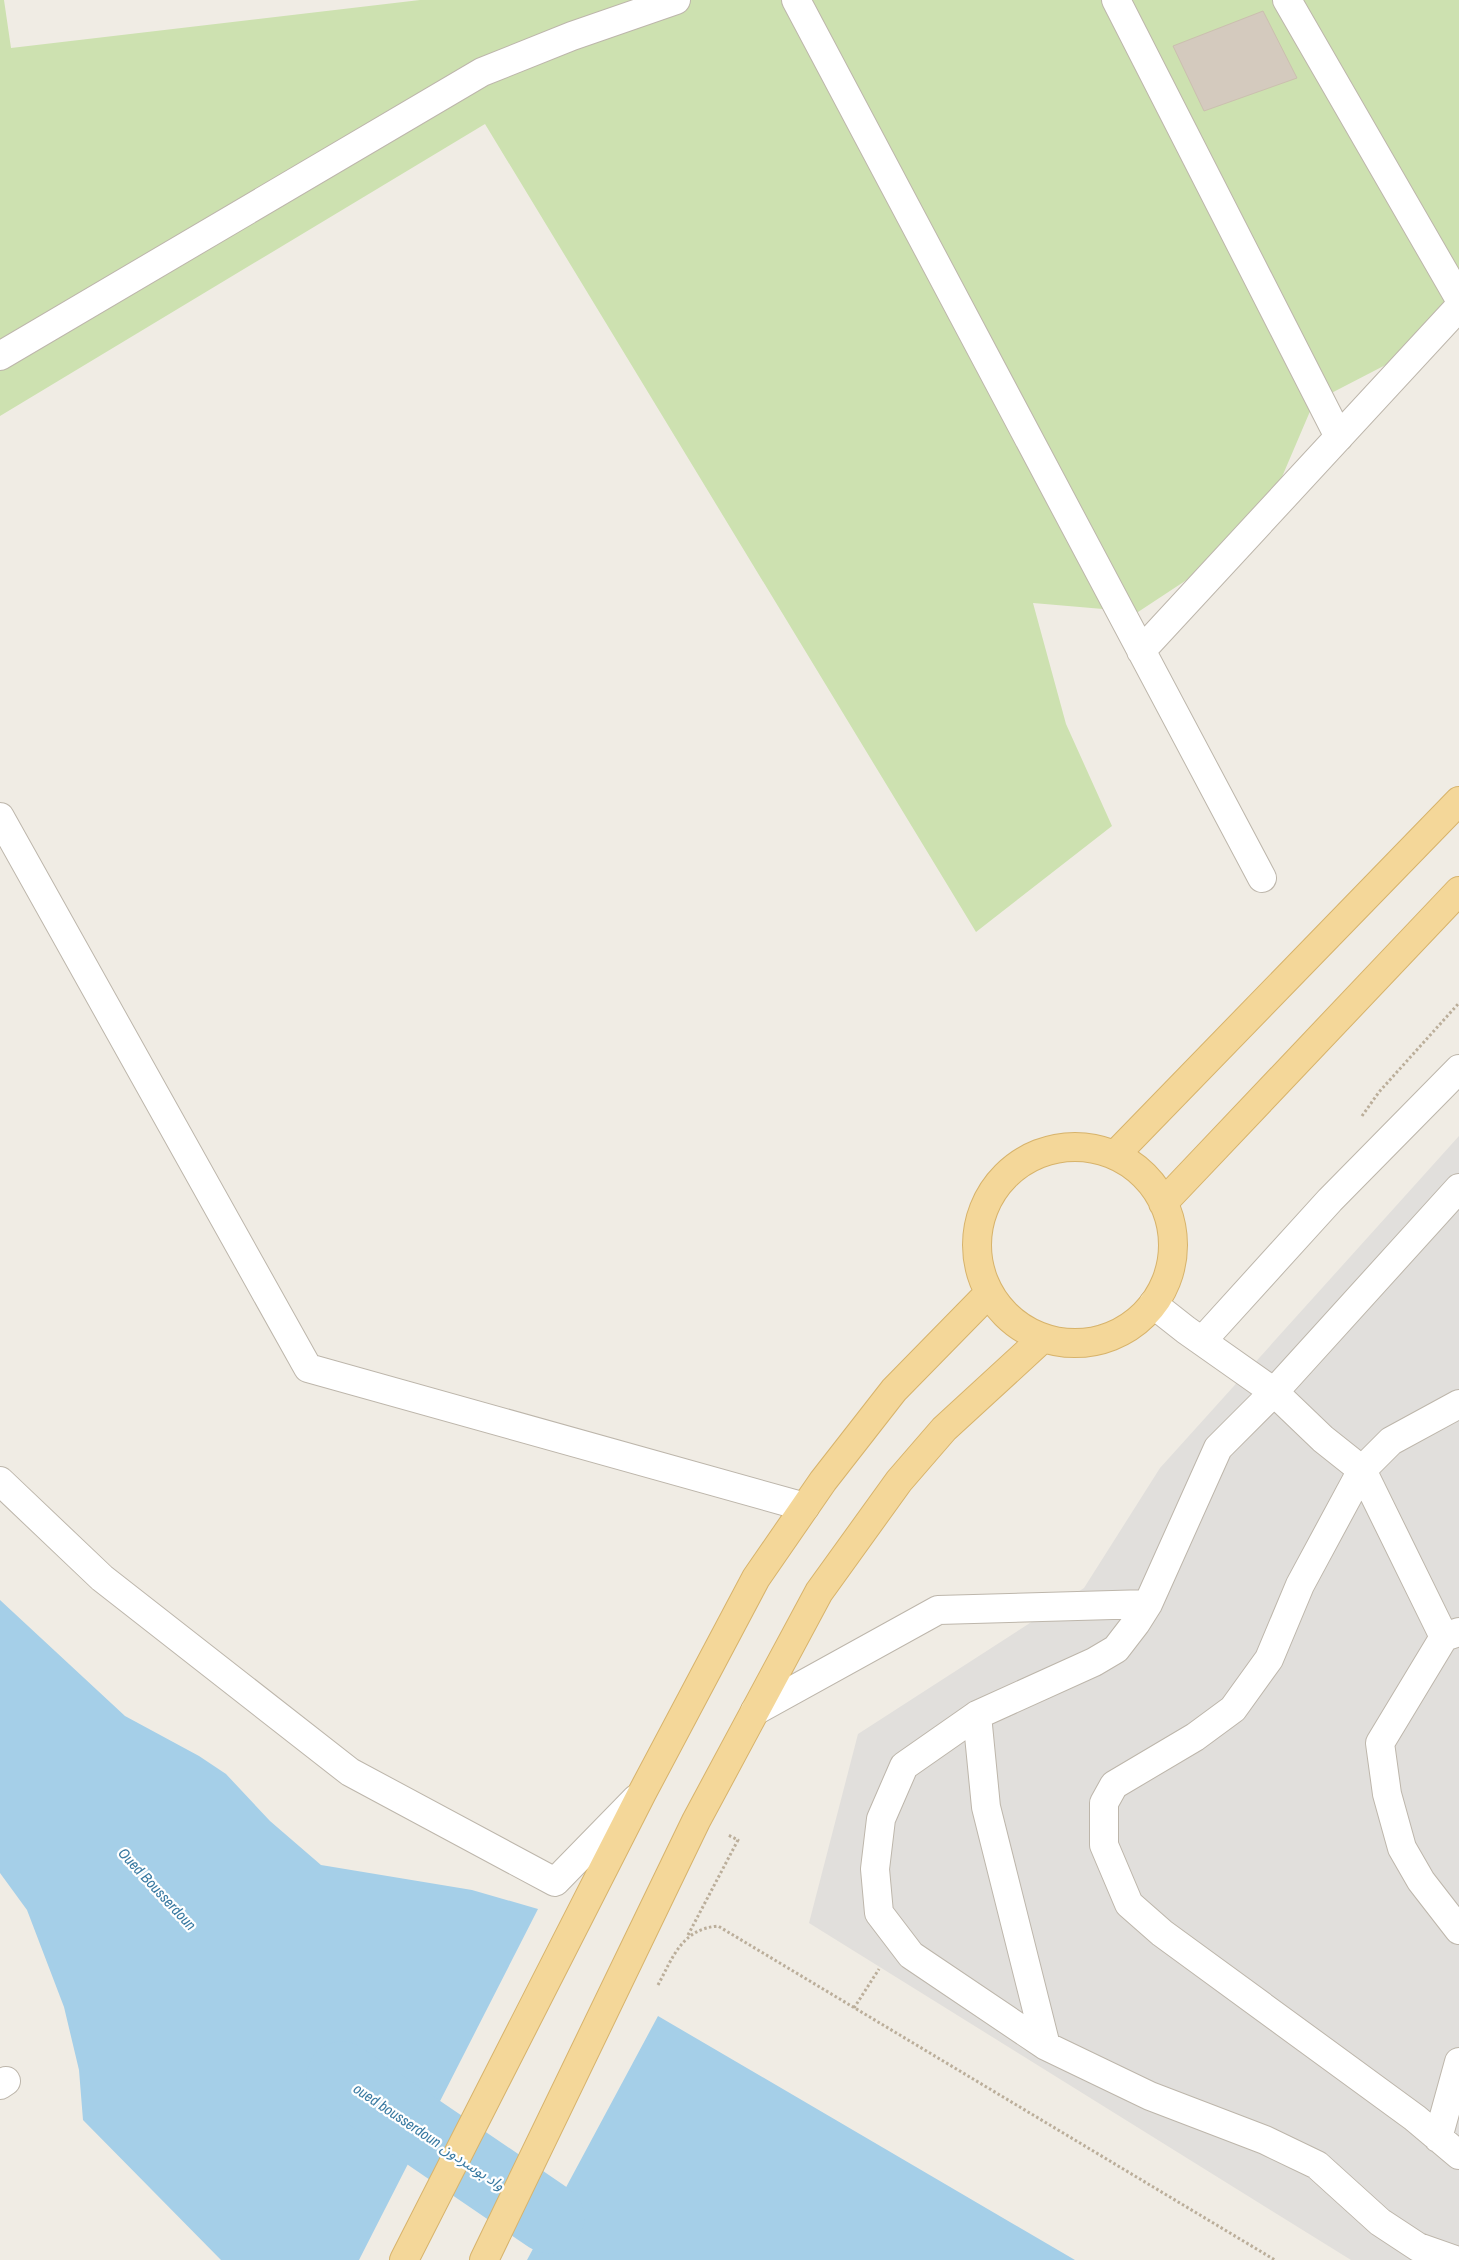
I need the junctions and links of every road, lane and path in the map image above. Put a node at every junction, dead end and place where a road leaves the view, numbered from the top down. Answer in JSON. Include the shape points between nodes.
{"nodes":[{"id":1,"x":676,"y":0,"type":"edge"},
{"id":2,"x":796,"y":0,"type":"edge"},
{"id":3,"x":1116,"y":0,"type":"edge"},
{"id":4,"x":1286,"y":0,"type":"edge"},
{"id":5,"x":1459,"y":298,"type":"edge"},
{"id":6,"x":1459,"y":307,"type":"edge"},
{"id":7,"x":0,"y":356,"type":"edge"},
{"id":8,"x":1339,"y":437,"type":"junction"},
{"id":9,"x":1141,"y":651,"type":"junction"},
{"id":10,"x":1459,"y":801,"type":"edge"},
{"id":11,"x":0,"y":817,"type":"edge"},
{"id":12,"x":1262,"y":878,"type":"dead end"},
{"id":13,"x":1459,"y":891,"type":"edge"},
{"id":14,"x":1459,"y":1068,"type":"edge"},
{"id":15,"x":1116,"y":1155,"type":"junction"},
{"id":16,"x":1459,"y":1188,"type":"edge"},
{"id":17,"x":1163,"y":1203,"type":"junction"},
{"id":18,"x":989,"y":1293,"type":"junction"},
{"id":19,"x":1153,"y":1304,"type":"junction"},
{"id":20,"x":1042,"y":1338,"type":"junction"},
{"id":21,"x":1202,"y":1341,"type":"junction"},
{"id":22,"x":1274,"y":1392,"type":"junction"},
{"id":23,"x":1459,"y":1404,"type":"edge"},
{"id":24,"x":1362,"y":1470,"type":"junction"},
{"id":25,"x":0,"y":1481,"type":"edge"},
{"id":26,"x":806,"y":1506,"type":"junction"},
{"id":27,"x":1148,"y":1604,"type":"junction"},
{"id":28,"x":1451,"y":1635,"type":"edge"},
{"id":29,"x":755,"y":1711,"type":"junction"},
{"id":30,"x":977,"y":1715,"type":"junction"},
{"id":31,"x":642,"y":1793,"type":"junction"},
{"id":32,"x":696,"y":1821,"type":"junction"},
{"id":33,"x":1459,"y":1930,"type":"edge"},
{"id":34,"x":686,"y":1938,"type":"junction"},
{"id":35,"x":898,"y":1939,"type":"junction"},
{"id":36,"x":677,"y":1949,"type":"dead end"},
{"id":37,"x":854,"y":2008,"type":"junction"},
{"id":38,"x":1046,"y":2046,"type":"junction"},
{"id":39,"x":1459,"y":2062,"type":"edge"},
{"id":40,"x":1438,"y":2138,"type":"junction"},
{"id":41,"x":1459,"y":2155,"type":"edge"},
{"id":42,"x":404,"y":2260,"type":"edge"},
{"id":43,"x":484,"y":2260,"type":"edge"},
{"id":44,"x":1275,"y":2260,"type":"edge"},
{"id":45,"x":1455,"y":2260,"type":"edge"}],
"edges":[{"from":1,"to":7,"type":"street","via":[[482,72]]},
{"from":2,"to":9,"type":"street"},
{"from":3,"to":8,"type":"street"},
{"from":4,"to":5,"type":"street"},
{"from":6,"to":8,"type":"street"},
{"from":8,"to":9,"type":"street"},
{"from":9,"to":12,"type":"street"},
{"from":10,"to":15,"type":"main road"},
{"from":11,"to":26,"type":"street","via":[[308,1368]]},
{"from":13,"to":17,"type":"main road"},
{"from":14,"to":21,"type":"street","via":[[1330,1200]]},
{"from":15,"to":17,"type":"main road","via":[[1132,1165],[1157,1189]]},
{"from":15,"to":18,"type":"main road","via":[[1082,1147],[1043,1152],[1013,1169],[991,1195],[981,1215],[978,1260]]},
{"from":16,"to":22,"type":"street"},
{"from":17,"to":19,"type":"main road","via":[[1171,1221],[1174,1255],[1164,1289]]},
{"from":18,"to":20,"type":"main road","via":[[1010,1320]]},
{"from":18,"to":26,"type":"main road","via":[[894,1390]]},
{"from":19,"to":20,"type":"main road","via":[[1142,1318],[1114,1337],[1075,1345]]},
{"from":19,"to":21,"type":"street"},
{"from":20,"to":29,"type":"main road","via":[[944,1429],[899,1481],[819,1592]]},
{"from":21,"to":22,"type":"street"},
{"from":22,"to":24,"type":"street","via":[[1323,1439]]},
{"from":22,"to":27,"type":"street","via":[[1218,1448]]},
{"from":23,"to":24,"type":"street","via":[[1391,1441]]},
{"from":24,"to":28,"type":"street"},
{"from":24,"to":40,"type":"street","via":[[1300,1585],[1269,1660],[1233,1709],[1195,1737],[1114,1784],[1104,1803],[1104,1845],[1129,1904],[1162,1933]]},
{"from":25,"to":31,"type":"street","via":[[102,1578],[350,1772],[556,1882]]},
{"from":26,"to":31,"type":"main road","via":[[756,1578]]},
{"from":27,"to":29,"type":"street","via":[[938,1610]]},
{"from":27,"to":30,"type":"street","via":[[1116,1649]]},
{"from":28,"to":33,"type":"street","via":[[1380,1743],[1387,1794],[1402,1848],[1421,1881]]},
{"from":29,"to":32,"type":"main road"},
{"from":30,"to":35,"type":"street","via":[[904,1766],[881,1819],[874,1869],[879,1913]]},
{"from":30,"to":38,"type":"street","via":[[986,1807]]},
{"from":31,"to":42,"type":"main road"},
{"from":32,"to":34,"type":"path","via":[[738,1840]]},
{"from":32,"to":43,"type":"main road"},
{"from":34,"to":36,"type":"path"},
{"from":34,"to":37,"type":"path","via":[[698,1930],[718,1926]]},
{"from":35,"to":37,"type":"path"},
{"from":35,"to":38,"type":"street","via":[[911,1955]]},
{"from":37,"to":44,"type":"path"},
{"from":38,"to":45,"type":"street","via":[[1150,2096],[1265,2140],[1317,2165],[1380,2222],[1418,2247]]},
{"from":39,"to":40,"type":"street"},
{"from":40,"to":41,"type":"street"}]}
